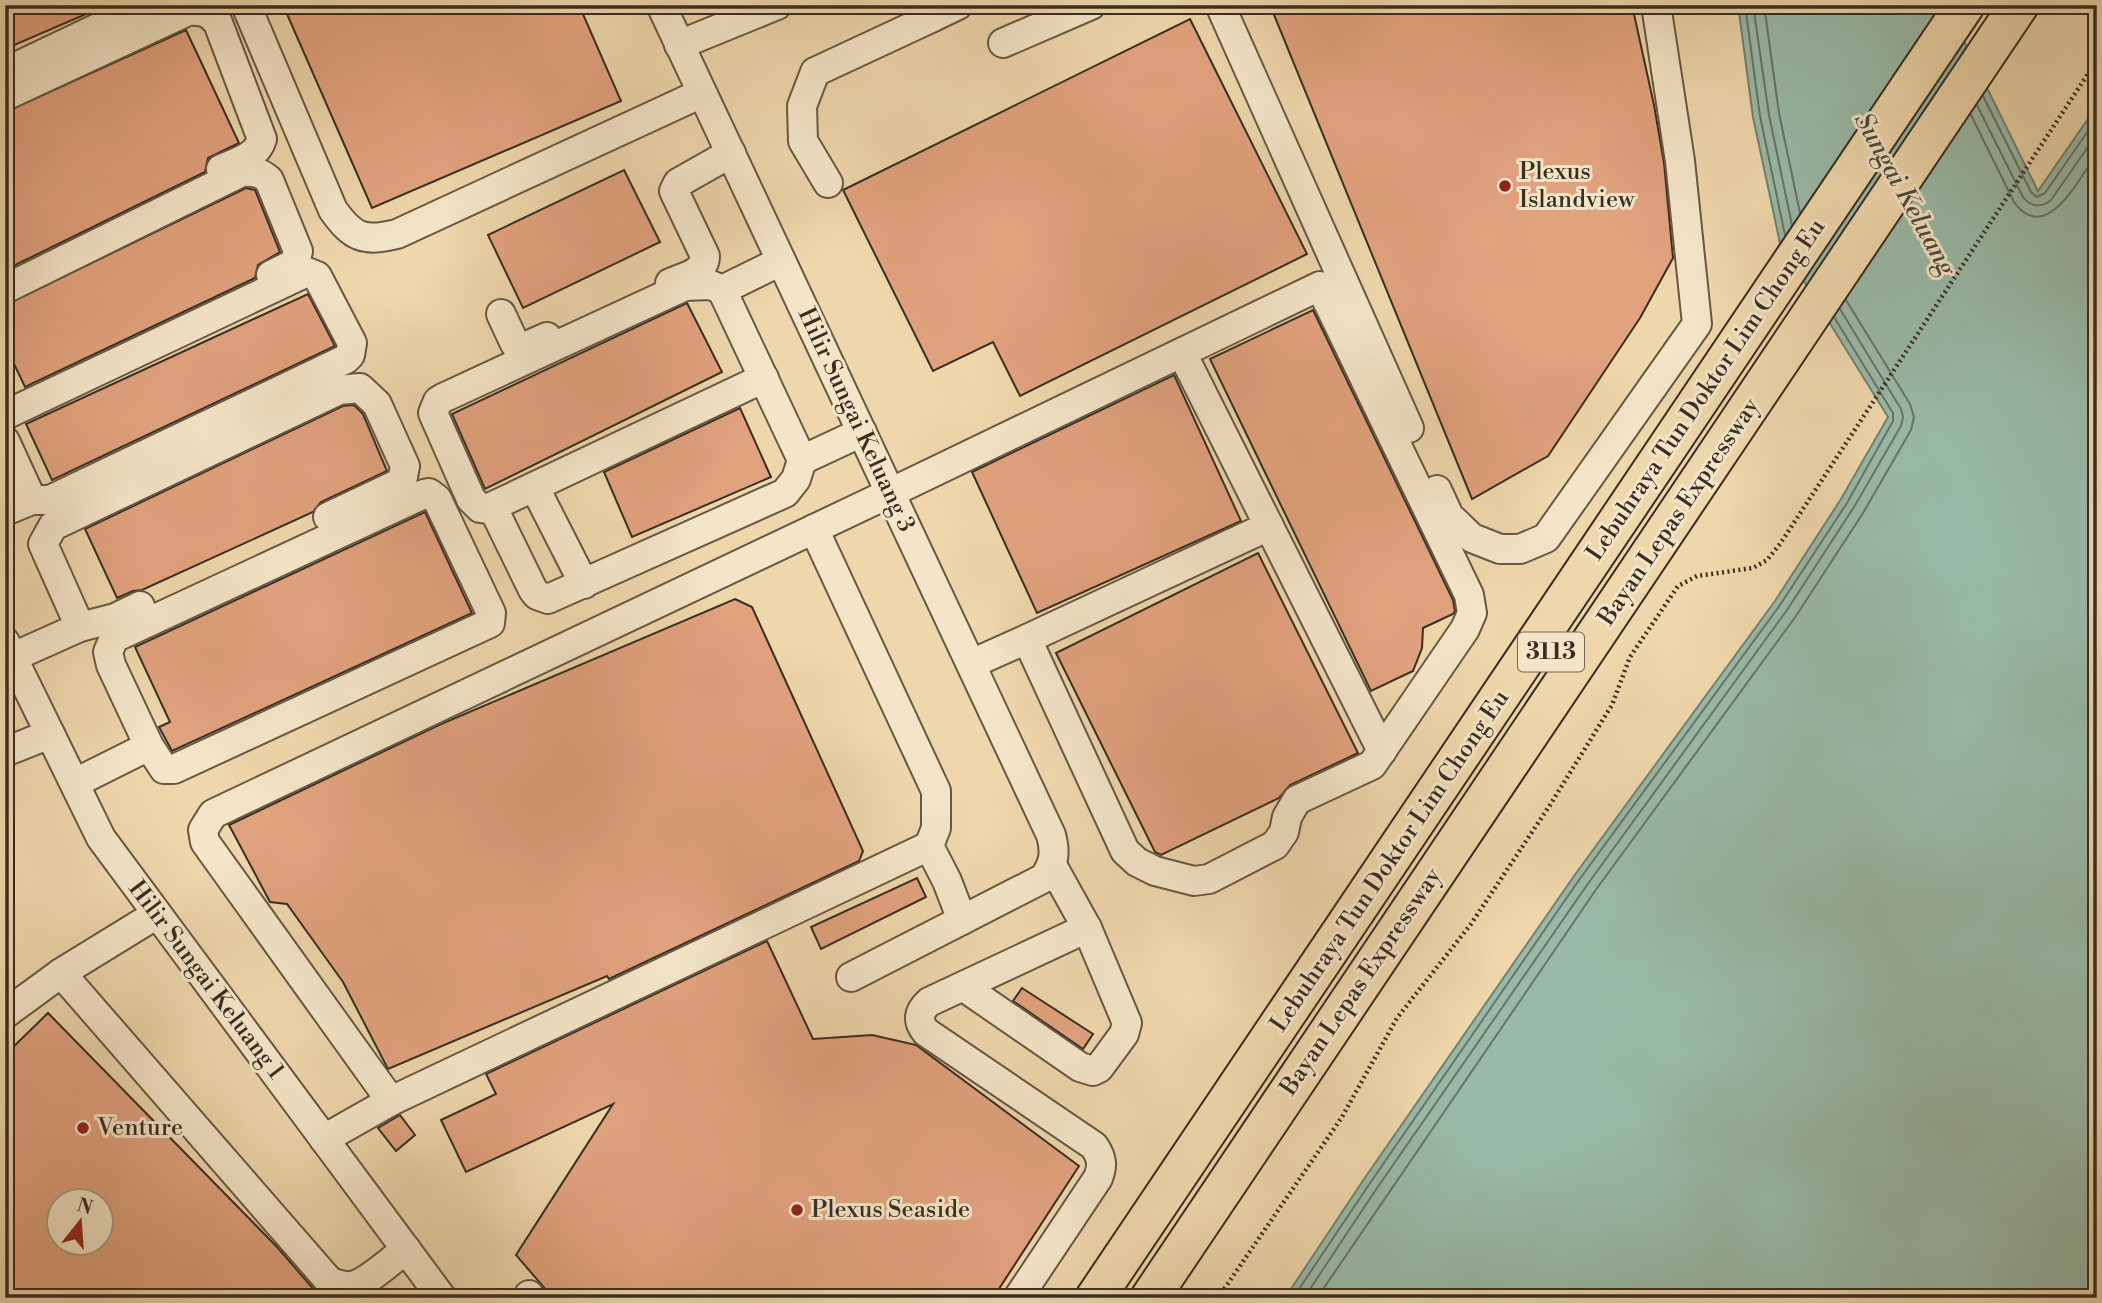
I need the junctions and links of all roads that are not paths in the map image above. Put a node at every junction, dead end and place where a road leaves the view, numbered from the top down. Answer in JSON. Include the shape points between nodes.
{"nodes":[{"id":1,"x":146,"y":5,"type":"edge"},
{"id":2,"x":246,"y":5,"type":"edge"},
{"id":3,"x":661,"y":5,"type":"edge"},
{"id":4,"x":777,"y":5,"type":"edge"},
{"id":5,"x":1091,"y":5,"type":"edge"},
{"id":6,"x":1220,"y":5,"type":"edge"},
{"id":7,"x":1656,"y":5,"type":"edge"},
{"id":8,"x":1965,"y":5,"type":"edge"},
{"id":9,"x":1986,"y":5,"type":"edge"},
{"id":10,"x":940,"y":9,"type":"edge"},
{"id":11,"x":2032,"y":14,"type":"edge"},
{"id":12,"x":1003,"y":43,"type":"dead end"},
{"id":13,"x":679,"y":45,"type":"junction"},
{"id":14,"x":5,"y":72,"type":"edge"},
{"id":15,"x":702,"y":93,"type":"junction"},
{"id":16,"x":5,"y":96,"type":"edge"},
{"id":17,"x":731,"y":153,"type":"junction"},
{"id":18,"x":828,"y":183,"type":"dead end"},
{"id":19,"x":781,"y":261,"type":"junction"},
{"id":20,"x":5,"y":270,"type":"edge"},
{"id":21,"x":5,"y":289,"type":"edge"},
{"id":22,"x":722,"y":290,"type":"junction"},
{"id":23,"x":502,"y":314,"type":"dead end"},
{"id":24,"x":1182,"y":353,"type":"junction"},
{"id":25,"x":764,"y":378,"type":"junction"},
{"id":26,"x":5,"y":399,"type":"edge"},
{"id":27,"x":5,"y":415,"type":"edge"},
{"id":28,"x":862,"y":432,"type":"junction"},
{"id":29,"x":5,"y":441,"type":"edge"},
{"id":30,"x":802,"y":460,"type":"junction"},
{"id":31,"x":535,"y":488,"type":"junction"},
{"id":32,"x":890,"y":493,"type":"junction"},
{"id":33,"x":32,"y":500,"type":"junction"},
{"id":34,"x":493,"y":508,"type":"junction"},
{"id":35,"x":5,"y":511,"type":"edge"},
{"id":36,"x":1269,"y":526,"type":"junction"},
{"id":37,"x":814,"y":529,"type":"junction"},
{"id":38,"x":584,"y":584,"type":"junction"},
{"id":39,"x":80,"y":626,"type":"junction"},
{"id":40,"x":1027,"y":639,"type":"junction"},
{"id":41,"x":9,"y":650,"type":"edge"},
{"id":42,"x":971,"y":664,"type":"junction"},
{"id":43,"x":50,"y":734,"type":"junction"},
{"id":44,"x":149,"y":746,"type":"junction"},
{"id":45,"x":1382,"y":751,"type":"junction"},
{"id":46,"x":5,"y":752,"type":"edge"},
{"id":47,"x":75,"y":783,"type":"junction"},
{"id":48,"x":929,"y":846,"type":"junction"},
{"id":49,"x":1052,"y":865,"type":"junction"},
{"id":50,"x":157,"y":914,"type":"junction"},
{"id":51,"x":962,"y":920,"type":"junction"},
{"id":52,"x":1087,"y":928,"type":"junction"},
{"id":53,"x":61,"y":972,"type":"junction"},
{"id":54,"x":851,"y":977,"type":"dead end"},
{"id":55,"x":964,"y":987,"type":"junction"},
{"id":56,"x":5,"y":1014,"type":"edge"},
{"id":57,"x":390,"y":1101,"type":"junction"},
{"id":58,"x":324,"y":1139,"type":"junction"},
{"id":59,"x":406,"y":1250,"type":"junction"},
{"id":60,"x":442,"y":1298,"type":"edge"},
{"id":61,"x":1018,"y":1298,"type":"edge"},
{"id":62,"x":1094,"y":1298,"type":"edge"},
{"id":63,"x":1115,"y":1298,"type":"edge"},
{"id":64,"x":1150,"y":1298,"type":"edge"},
{"id":65,"x":1178,"y":1298,"type":"edge"}],
"edges":[{"from":1,"to":14,"type":"street"},
{"from":2,"to":15,"type":"street","via":[[333,210],[345,227],[366,238],[397,234]]},
{"from":3,"to":13,"type":"street","name":"Hilir Sungai Keluang 3"},
{"from":4,"to":13,"type":"street"},
{"from":5,"to":12,"type":"street"},
{"from":6,"to":7,"type":"street","via":[[1449,516],[1472,538],[1500,549],[1520,549],[1546,538],[1697,324],[1680,161]]},
{"from":8,"to":62,"type":"highway","name":"Lebuhraya Tun Doktor Lim Chong Eu","number":"3113"},
{"from":9,"to":63,"type":"highway","name":"Bayan Lepas Expressway","number":"3113"},
{"from":10,"to":18,"type":"street","via":[[815,72],[802,106],[803,141]]},
{"from":11,"to":64,"type":"highway","name":"Bayan Lepas Expressway","number":"3113"},
{"from":11,"to":65,"type":"highway","number":"3113"},
{"from":13,"to":15,"type":"street","name":"Hilir Sungai Keluang 3"},
{"from":15,"to":17,"type":"street","name":"Hilir Sungai Keluang 3"},
{"from":16,"to":20,"type":"street","via":[[188,11],[199,10],[218,23],[262,139],[252,155]]},
{"from":17,"to":19,"type":"street","name":"Hilir Sungai Keluang 3"},
{"from":17,"to":23,"type":"street","via":[[685,177],[674,191],[705,256],[701,270],[522,348],[515,344]]},
{"from":19,"to":22,"type":"street"},
{"from":19,"to":28,"type":"street","name":"Hilir Sungai Keluang 3"},
{"from":21,"to":26,"type":"street","via":[[242,172],[253,171],[269,180],[298,251],[295,264]]},
{"from":22,"to":25,"type":"street"},
{"from":22,"to":34,"type":"street","via":[[711,285],[685,286],[438,401],[435,419],[471,499],[480,509]]},
{"from":24,"to":32,"type":"street"},
{"from":24,"to":36,"type":"street"},
{"from":24,"to":45,"type":"street","via":[[1320,286],[1469,595],[1472,613]]},
{"from":25,"to":30,"type":"street"},
{"from":25,"to":31,"type":"street"},
{"from":27,"to":33,"type":"street","via":[[307,272],[317,276],[352,343],[346,359],[50,500]]},
{"from":28,"to":30,"type":"street"},
{"from":28,"to":32,"type":"street","name":"Hilir Sungai Keluang 3"},
{"from":29,"to":33,"type":"street"},
{"from":30,"to":38,"type":"street","via":[[785,493]]},
{"from":31,"to":34,"type":"street"},
{"from":31,"to":38,"type":"street"},
{"from":32,"to":37,"type":"street"},
{"from":32,"to":42,"type":"street","name":"Hilir Sungai Keluang 3"},
{"from":33,"to":35,"type":"street"},
{"from":34,"to":38,"type":"street","via":[[537,595],[548,599]]},
{"from":36,"to":40,"type":"street"},
{"from":36,"to":45,"type":"street"},
{"from":37,"to":48,"type":"street","via":[[936,791],[936,828]]},
{"from":37,"to":57,"type":"street","via":[[213,814],[203,830],[205,842]]},
{"from":39,"to":39,"type":"street","via":[[43,544],[53,526],[339,390],[360,388],[377,404],[405,466],[402,482],[115,618]]},
{"from":39,"to":41,"type":"street"},
{"from":40,"to":42,"type":"street"},
{"from":40,"to":45,"type":"street","via":[[1125,850],[1155,871],[1194,881],[1209,879],[1268,849],[1280,839],[1297,800],[1372,765]]},
{"from":41,"to":43,"type":"street","name":"Hilir Sungai Keluang 1"},
{"from":42,"to":49,"type":"street","name":"Hilir Sungai Keluang 3","via":[[1051,835]]},
{"from":43,"to":46,"type":"street"},
{"from":43,"to":47,"type":"street","name":"Hilir Sungai Keluang 1"},
{"from":44,"to":44,"type":"street","via":[[111,666],[108,652],[114,638],[424,494],[438,499],[491,613],[490,623],[174,769],[164,769]]},
{"from":44,"to":47,"type":"street"},
{"from":47,"to":50,"type":"street","name":"Hilir Sungai Keluang 1","via":[[101,838]]},
{"from":48,"to":51,"type":"street"},
{"from":48,"to":57,"type":"street"},
{"from":49,"to":51,"type":"street","via":[[1044,878]]},
{"from":49,"to":52,"type":"street"},
{"from":50,"to":53,"type":"street"},
{"from":50,"to":58,"type":"street","name":"Hilir Sungai Keluang 1"},
{"from":51,"to":54,"type":"street"},
{"from":52,"to":55,"type":"street"},
{"from":52,"to":55,"type":"street","via":[[1127,1023],[1124,1034],[1093,1071],[1080,1068]]},
{"from":53,"to":56,"type":"street"},
{"from":53,"to":59,"type":"street","via":[[329,1281],[352,1286]]},
{"from":55,"to":61,"type":"street","via":[[922,1008],[920,1025],[1094,1146],[1103,1166]]},
{"from":57,"to":58,"type":"street"},
{"from":58,"to":59,"type":"street","name":"Hilir Sungai Keluang 1"},
{"from":59,"to":60,"type":"street","name":"Hilir Sungai Keluang 1"}]}
